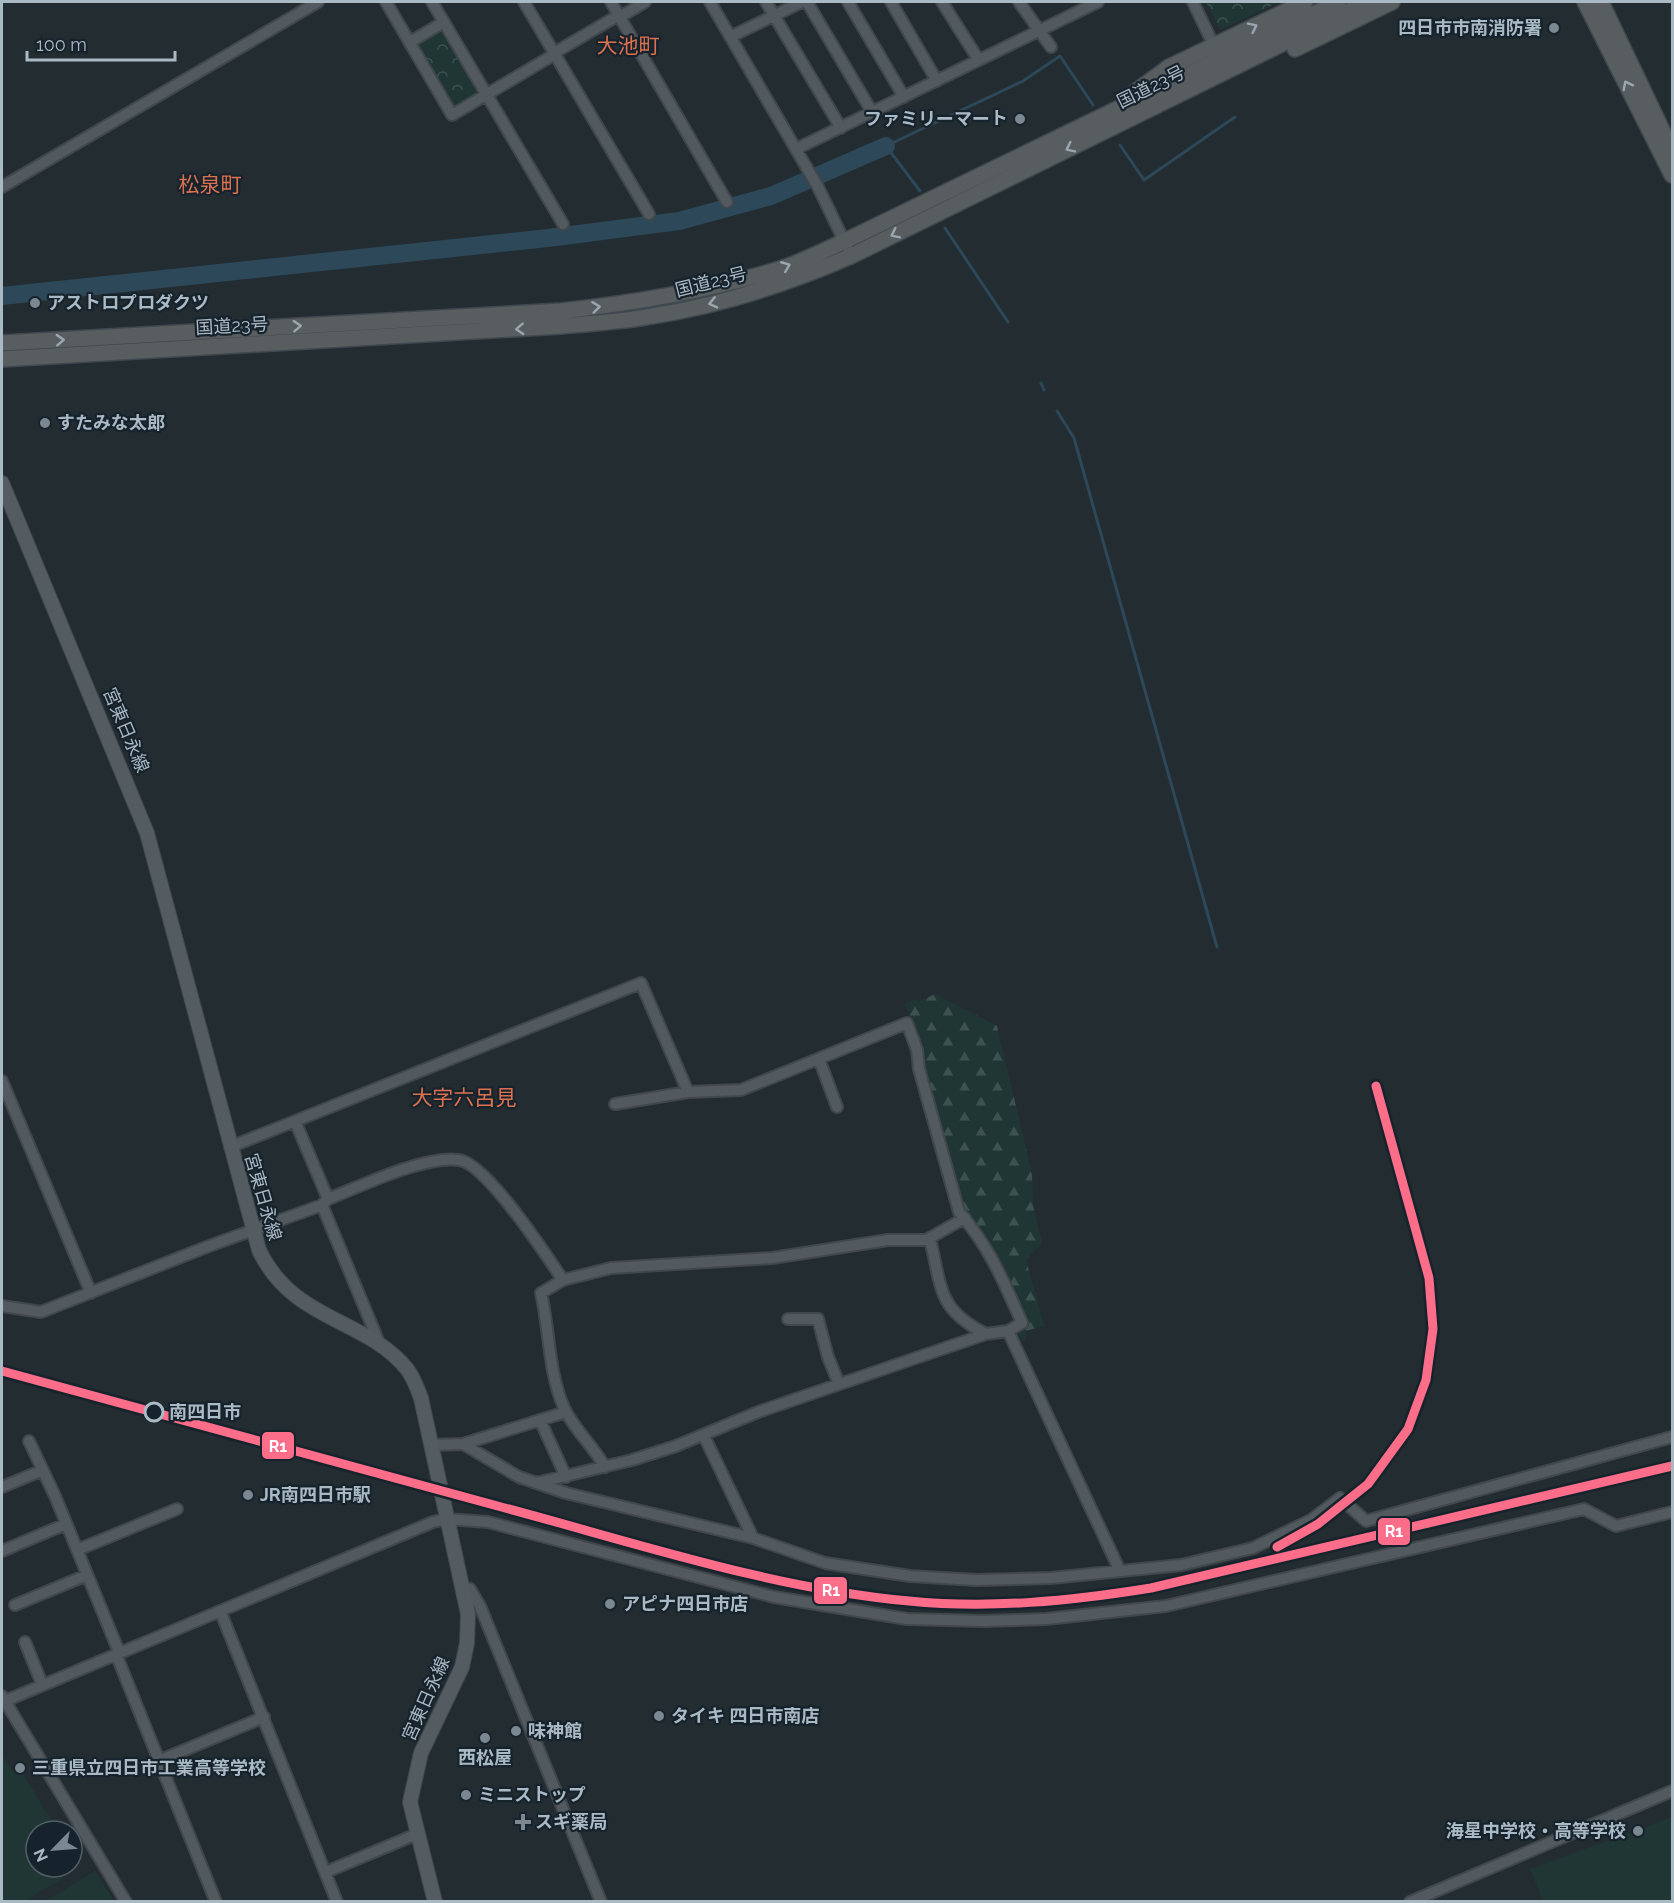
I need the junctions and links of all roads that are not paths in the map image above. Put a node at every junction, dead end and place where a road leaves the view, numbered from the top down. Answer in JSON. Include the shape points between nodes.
{"nodes":[{"id":1,"x":318,"y":2,"type":"edge"},
{"id":2,"x":386,"y":2,"type":"edge"},
{"id":3,"x":432,"y":2,"type":"edge"},
{"id":4,"x":524,"y":2,"type":"edge"},
{"id":5,"x":611,"y":2,"type":"edge"},
{"id":6,"x":645,"y":2,"type":"edge"},
{"id":7,"x":710,"y":2,"type":"edge"},
{"id":8,"x":766,"y":2,"type":"edge"},
{"id":9,"x":805,"y":2,"type":"edge"},
{"id":10,"x":848,"y":2,"type":"edge"},
{"id":11,"x":891,"y":2,"type":"edge"},
{"id":12,"x":942,"y":2,"type":"edge"},
{"id":13,"x":1019,"y":2,"type":"edge"},
{"id":14,"x":1098,"y":2,"type":"edge"},
{"id":15,"x":1193,"y":2,"type":"edge"},
{"id":16,"x":1305,"y":2,"type":"edge"},
{"id":17,"x":1338,"y":2,"type":"edge"},
{"id":18,"x":1367,"y":2,"type":"edge"},
{"id":19,"x":1392,"y":2,"type":"edge"},
{"id":20,"x":1585,"y":2,"type":"edge"},
{"id":21,"x":1601,"y":2,"type":"edge"},
{"id":22,"x":1081,"y":5,"type":"edge"},
{"id":23,"x":774,"y":15,"type":"junction"},
{"id":24,"x":619,"y":16,"type":"junction"},
{"id":25,"x":444,"y":22,"type":"junction"},
{"id":26,"x":1039,"y":30,"type":"junction"},
{"id":27,"x":730,"y":37,"type":"junction"},
{"id":28,"x":410,"y":42,"type":"junction"},
{"id":29,"x":1214,"y":46,"type":"junction"},
{"id":30,"x":1051,"y":47,"type":"dead end"},
{"id":31,"x":555,"y":54,"type":"junction"},
{"id":32,"x":978,"y":59,"type":"junction"},
{"id":33,"x":937,"y":81,"type":"junction"},
{"id":34,"x":487,"y":95,"type":"junction"},
{"id":35,"x":904,"y":97,"type":"junction"},
{"id":36,"x":872,"y":112,"type":"junction"},
{"id":37,"x":1098,"y":127,"type":"junction"},
{"id":38,"x":841,"y":128,"type":"junction"},
{"id":39,"x":1668,"y":128,"type":"edge"},
{"id":40,"x":795,"y":149,"type":"junction"},
{"id":41,"x":1672,"y":151,"type":"edge"},
{"id":42,"x":1672,"y":175,"type":"edge"},
{"id":43,"x":2,"y":187,"type":"edge"},
{"id":44,"x":727,"y":202,"type":"dead end"},
{"id":45,"x":649,"y":214,"type":"dead end"},
{"id":46,"x":563,"y":224,"type":"dead end"},
{"id":47,"x":845,"y":241,"type":"junction"},
{"id":48,"x":851,"y":256,"type":"junction"},
{"id":49,"x":2,"y":343,"type":"edge"},
{"id":50,"x":2,"y":359,"type":"edge"},
{"id":51,"x":2,"y":483,"type":"edge"},
{"id":52,"x":819,"y":1059,"type":"junction"},
{"id":53,"x":2,"y":1081,"type":"edge"},
{"id":54,"x":688,"y":1092,"type":"junction"},
{"id":55,"x":615,"y":1104,"type":"dead end"},
{"id":56,"x":837,"y":1107,"type":"dead end"},
{"id":57,"x":295,"y":1121,"type":"junction"},
{"id":58,"x":230,"y":1147,"type":"junction"},
{"id":59,"x":325,"y":1202,"type":"junction"},
{"id":60,"x":965,"y":1218,"type":"junction"},
{"id":61,"x":253,"y":1230,"type":"junction"},
{"id":62,"x":930,"y":1239,"type":"junction"},
{"id":63,"x":563,"y":1280,"type":"junction"},
{"id":64,"x":91,"y":1293,"type":"junction"},
{"id":65,"x":2,"y":1306,"type":"edge"},
{"id":66,"x":788,"y":1319,"type":"dead end"},
{"id":67,"x":1008,"y":1331,"type":"junction"},
{"id":68,"x":986,"y":1334,"type":"junction"},
{"id":69,"x":380,"y":1345,"type":"junction"},
{"id":70,"x":838,"y":1384,"type":"junction"},
{"id":71,"x":566,"y":1412,"type":"junction"},
{"id":72,"x":540,"y":1420,"type":"junction"},
{"id":73,"x":704,"y":1436,"type":"junction"},
{"id":74,"x":1672,"y":1437,"type":"edge"},
{"id":75,"x":29,"y":1441,"type":"dead end"},
{"id":76,"x":463,"y":1444,"type":"junction"},
{"id":77,"x":432,"y":1445,"type":"junction"},
{"id":78,"x":605,"y":1467,"type":"junction"},
{"id":79,"x":43,"y":1470,"type":"junction"},
{"id":80,"x":566,"y":1477,"type":"junction"},
{"id":81,"x":536,"y":1484,"type":"junction"},
{"id":82,"x":2,"y":1486,"type":"edge"},
{"id":83,"x":177,"y":1509,"type":"dead end"},
{"id":84,"x":1672,"y":1512,"type":"edge"},
{"id":85,"x":446,"y":1519,"type":"junction"},
{"id":86,"x":66,"y":1524,"type":"junction"},
{"id":87,"x":753,"y":1538,"type":"junction"},
{"id":88,"x":76,"y":1550,"type":"junction"},
{"id":89,"x":2,"y":1551,"type":"edge"},
{"id":90,"x":1120,"y":1571,"type":"junction"},
{"id":91,"x":87,"y":1575,"type":"junction"},
{"id":92,"x":464,"y":1588,"type":"junction"},
{"id":93,"x":15,"y":1605,"type":"dead end"},
{"id":94,"x":220,"y":1612,"type":"junction"},
{"id":95,"x":25,"y":1642,"type":"dead end"},
{"id":96,"x":117,"y":1653,"type":"junction"},
{"id":97,"x":42,"y":1684,"type":"junction"},
{"id":98,"x":3,"y":1698,"type":"edge"},
{"id":99,"x":264,"y":1717,"type":"junction"},
{"id":100,"x":160,"y":1763,"type":"junction"},
{"id":101,"x":1672,"y":1791,"type":"edge"},
{"id":102,"x":417,"y":1834,"type":"junction"},
{"id":103,"x":326,"y":1872,"type":"junction"},
{"id":104,"x":126,"y":1902,"type":"edge"},
{"id":105,"x":216,"y":1902,"type":"edge"},
{"id":106,"x":337,"y":1902,"type":"edge"},
{"id":107,"x":435,"y":1902,"type":"edge"},
{"id":108,"x":601,"y":1902,"type":"edge"},
{"id":109,"x":1410,"y":1902,"type":"edge"}],
"edges":[{"from":1,"to":43,"type":"street"},
{"from":2,"to":28,"type":"street"},
{"from":3,"to":25,"type":"street"},
{"from":4,"to":31,"type":"street"},
{"from":5,"to":24,"type":"street"},
{"from":6,"to":24,"type":"street"},
{"from":7,"to":27,"type":"street"},
{"from":8,"to":23,"type":"street"},
{"from":9,"to":23,"type":"street"},
{"from":9,"to":36,"type":"street"},
{"from":10,"to":35,"type":"street"},
{"from":11,"to":33,"type":"street"},
{"from":12,"to":32,"type":"street"},
{"from":13,"to":26,"type":"street"},
{"from":14,"to":22,"type":"street"},
{"from":15,"to":29,"type":"street"},
{"from":29,"to":16,"type":"highway","one_way":true},
{"from":17,"to":37,"type":"highway","name":"国道23号"},
{"from":18,"to":37,"type":"highway","name":"国道23号"},
{"from":19,"to":37,"type":"highway","via":[[1230,81]]},
{"from":42,"to":20,"type":"highway","one_way":true},
{"from":21,"to":39,"type":"highway"},
{"from":22,"to":26,"type":"street"},
{"from":23,"to":27,"type":"street"},
{"from":23,"to":38,"type":"street"},
{"from":24,"to":31,"type":"street"},
{"from":24,"to":44,"type":"street"},
{"from":25,"to":28,"type":"street"},
{"from":25,"to":34,"type":"street"},
{"from":26,"to":30,"type":"street"},
{"from":26,"to":32,"type":"street"},
{"from":27,"to":40,"type":"street"},
{"from":28,"to":34,"type":"street","via":[[452,115]]},
{"from":29,"to":37,"type":"highway","via":[[1169,67]]},
{"from":31,"to":34,"type":"street"},
{"from":31,"to":45,"type":"street"},
{"from":32,"to":33,"type":"street"},
{"from":33,"to":35,"type":"street"},
{"from":34,"to":46,"type":"street"},
{"from":35,"to":36,"type":"street"},
{"from":36,"to":38,"type":"street"},
{"from":37,"to":47,"type":"highway","name":"国道23号"},
{"from":37,"to":48,"type":"highway","name":"国道23号","one_way":true},
{"from":38,"to":40,"type":"street"},
{"from":39,"to":41,"type":"highway"},
{"from":40,"to":47,"type":"street"},
{"from":47,"to":48,"type":"street"},
{"from":49,"to":47,"type":"highway","name":"国道23号","one_way":true,"via":[[561,311],[636,302],[780,269]]},
{"from":48,"to":50,"type":"highway","name":"国道23号","one_way":true,"via":[[783,284],[652,316],[561,327]]},
{"from":51,"to":58,"type":"main road","name":"宮東日永線","via":[[147,833]]},
{"from":52,"to":54,"type":"street","via":[[741,1090]]},
{"from":52,"to":56,"type":"street"},
{"from":52,"to":60,"type":"street","via":[[907,1023],[959,1212]]},
{"from":53,"to":64,"type":"street"},
{"from":54,"to":55,"type":"street"},
{"from":54,"to":57,"type":"street","via":[[641,982]]},
{"from":57,"to":58,"type":"street"},
{"from":57,"to":59,"type":"street"},
{"from":58,"to":61,"type":"main road","name":"宮東日永線"},
{"from":59,"to":61,"type":"street"},
{"from":59,"to":63,"type":"street","via":[[416,1166],[458,1160],[469,1163],[501,1196]]},
{"from":59,"to":69,"type":"street"},
{"from":60,"to":62,"type":"street"},
{"from":60,"to":67,"type":"street","via":[[991,1254],[1022,1323]]},
{"from":61,"to":64,"type":"street"},
{"from":61,"to":69,"type":"main road","name":"宮東日永線","via":[[264,1261],[291,1293]]},
{"from":62,"to":63,"type":"street","via":[[888,1240],[772,1257],[611,1268]]},
{"from":62,"to":68,"type":"street","via":[[947,1304],[954,1315]]},
{"from":63,"to":71,"type":"street","via":[[541,1293],[553,1377]]},
{"from":64,"to":65,"type":"street","via":[[41,1312]]},
{"from":66,"to":70,"type":"street","via":[[819,1318]]},
{"from":67,"to":68,"type":"street"},
{"from":67,"to":90,"type":"street"},
{"from":68,"to":70,"type":"street"},
{"from":69,"to":77,"type":"main road","name":"宮東日永線","via":[[402,1363],[414,1381]]},
{"from":70,"to":73,"type":"street"},
{"from":71,"to":72,"type":"street"},
{"from":71,"to":78,"type":"street"},
{"from":72,"to":76,"type":"street"},
{"from":72,"to":80,"type":"street"},
{"from":73,"to":78,"type":"street"},
{"from":73,"to":87,"type":"street"},
{"from":74,"to":90,"type":"street","via":[[1366,1521],[1341,1498],[1311,1520],[1253,1548],[1156,1570]]},
{"from":75,"to":79,"type":"street"},
{"from":76,"to":77,"type":"street"},
{"from":76,"to":81,"type":"street"},
{"from":77,"to":85,"type":"main road","name":"宮東日永線"},
{"from":78,"to":80,"type":"street"},
{"from":79,"to":82,"type":"street"},
{"from":79,"to":86,"type":"street"},
{"from":80,"to":81,"type":"street"},
{"from":81,"to":87,"type":"street"},
{"from":83,"to":88,"type":"street"},
{"from":84,"to":85,"type":"street","via":[[1616,1526],[1584,1509],[1166,1606],[1046,1619],[983,1621],[907,1619],[774,1597],[488,1522]]},
{"from":85,"to":92,"type":"main road","name":"宮東日永線"},
{"from":85,"to":94,"type":"street"},
{"from":86,"to":88,"type":"street"},
{"from":86,"to":89,"type":"street"},
{"from":87,"to":90,"type":"street","via":[[825,1563],[941,1579],[1032,1579]]},
{"from":88,"to":91,"type":"street"},
{"from":91,"to":93,"type":"street"},
{"from":91,"to":96,"type":"street"},
{"from":92,"to":102,"type":"main road","name":"宮東日永線","via":[[467,1643],[462,1667],[421,1753],[410,1802]]},
{"from":92,"to":108,"type":"street","via":[[470,1589],[480,1606]]},
{"from":94,"to":96,"type":"street"},
{"from":94,"to":99,"type":"street"},
{"from":95,"to":97,"type":"street"},
{"from":96,"to":97,"type":"street"},
{"from":96,"to":100,"type":"street"},
{"from":97,"to":98,"type":"street"},
{"from":98,"to":104,"type":"street"},
{"from":99,"to":100,"type":"street"},
{"from":99,"to":103,"type":"street"},
{"from":100,"to":105,"type":"street"},
{"from":101,"to":109,"type":"street"},
{"from":102,"to":103,"type":"street"},
{"from":102,"to":107,"type":"main road","name":"宮東日永線"},
{"from":103,"to":106,"type":"street"}]}
